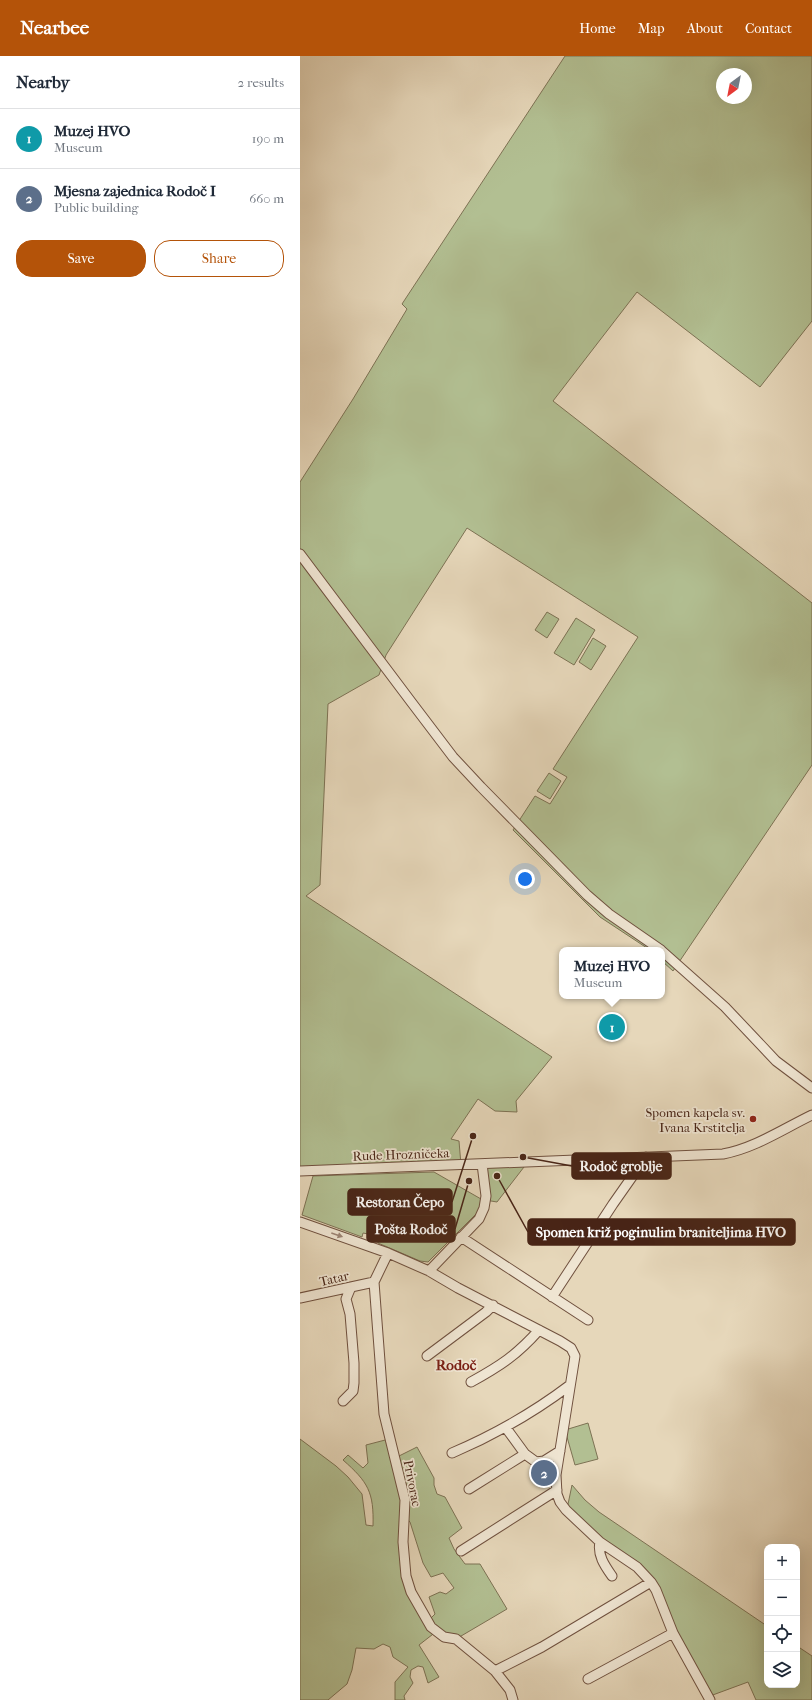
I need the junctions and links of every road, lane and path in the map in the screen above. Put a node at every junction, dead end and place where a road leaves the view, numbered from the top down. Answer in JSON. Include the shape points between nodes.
{"nodes":[{"id":1,"x":300,"y":554,"type":"edge"},
{"id":2,"x":657,"y":947,"type":"edge"},
{"id":3,"x":665,"y":954,"type":"edge"},
{"id":4,"x":811,"y":1088,"type":"edge"},
{"id":5,"x":810,"y":1119,"type":"edge"},
{"id":6,"x":646,"y":1157,"type":"junction"},
{"id":7,"x":482,"y":1164,"type":"junction"},
{"id":8,"x":300,"y":1171,"type":"edge"},
{"id":9,"x":300,"y":1222,"type":"edge"},
{"id":10,"x":460,"y":1237,"type":"junction"},
{"id":11,"x":388,"y":1253,"type":"junction"},
{"id":12,"x":429,"y":1271,"type":"junction"},
{"id":13,"x":374,"y":1282,"type":"junction"},
{"id":14,"x":351,"y":1287,"type":"junction"},
{"id":15,"x":552,"y":1297,"type":"junction"},
{"id":16,"x":300,"y":1298,"type":"edge"},
{"id":17,"x":493,"y":1305,"type":"junction"},
{"id":18,"x":588,"y":1320,"type":"dead end"},
{"id":19,"x":539,"y":1330,"type":"junction"},
{"id":20,"x":427,"y":1356,"type":"dead end"},
{"id":21,"x":471,"y":1382,"type":"dead end"},
{"id":22,"x":570,"y":1385,"type":"junction"},
{"id":23,"x":343,"y":1401,"type":"dead end"},
{"id":24,"x":506,"y":1428,"type":"junction"},
{"id":25,"x":560,"y":1451,"type":"junction"},
{"id":26,"x":452,"y":1453,"type":"dead end"},
{"id":27,"x":525,"y":1454,"type":"junction"},
{"id":28,"x":469,"y":1489,"type":"dead end"},
{"id":29,"x":557,"y":1490,"type":"junction"},
{"id":30,"x":600,"y":1542,"type":"junction"},
{"id":31,"x":461,"y":1552,"type":"dead end"},
{"id":32,"x":612,"y":1576,"type":"dead end"},
{"id":33,"x":651,"y":1582,"type":"junction"},
{"id":34,"x":673,"y":1633,"type":"junction"},
{"id":35,"x":495,"y":1671,"type":"junction"},
{"id":36,"x":588,"y":1679,"type":"dead end"},
{"id":37,"x":513,"y":1700,"type":"edge"},
{"id":38,"x":710,"y":1700,"type":"edge"}],
"edges":[{"from":1,"to":2,"type":"street","via":[[453,757],[587,896]]},
{"from":3,"to":4,"type":"street","via":[[730,1012],[776,1061]]},
{"from":5,"to":6,"type":"street","name":"Rude Hrozničeka","via":[[736,1152]]},
{"from":6,"to":7,"type":"street","name":"Rude Hrozničeka"},
{"from":6,"to":15,"type":"street"},
{"from":7,"to":8,"type":"street","name":"Rude Hrozničeka"},
{"from":7,"to":10,"type":"street","via":[[486,1196],[484,1208],[479,1219]]},
{"from":9,"to":11,"type":"street","one_way":true},
{"from":10,"to":12,"type":"street"},
{"from":10,"to":15,"type":"street"},
{"from":11,"to":12,"type":"street"},
{"from":11,"to":13,"type":"street"},
{"from":12,"to":17,"type":"street"},
{"from":13,"to":14,"type":"street","name":"Tatar"},
{"from":13,"to":35,"type":"street","name":"Privorac","via":[[384,1414],[405,1500],[406,1576],[411,1592],[431,1627],[444,1637],[456,1639]]},
{"from":14,"to":16,"type":"street","name":"Tatar"},
{"from":14,"to":23,"type":"street","via":[[346,1299],[350,1314],[354,1383],[353,1391]]},
{"from":15,"to":18,"type":"street"},
{"from":17,"to":19,"type":"street"},
{"from":17,"to":20,"type":"street"},
{"from":19,"to":21,"type":"street","via":[[501,1365]]},
{"from":19,"to":22,"type":"street","via":[[568,1344],[574,1352]]},
{"from":22,"to":24,"type":"street"},
{"from":22,"to":25,"type":"street"},
{"from":24,"to":26,"type":"street"},
{"from":24,"to":27,"type":"street"},
{"from":25,"to":27,"type":"street","via":[[539,1463],[532,1461]]},
{"from":25,"to":29,"type":"street","via":[[556,1475]]},
{"from":27,"to":28,"type":"street"},
{"from":29,"to":30,"type":"street","via":[[560,1502],[566,1510]]},
{"from":29,"to":31,"type":"street"},
{"from":30,"to":32,"type":"street","via":[[601,1556]]},
{"from":30,"to":33,"type":"street","via":[[636,1567]]},
{"from":33,"to":34,"type":"street"},
{"from":33,"to":35,"type":"street","via":[[555,1640]]},
{"from":34,"to":36,"type":"street"},
{"from":34,"to":38,"type":"street"},
{"from":35,"to":37,"type":"street","name":"Privorac","via":[[510,1690]]}]}
